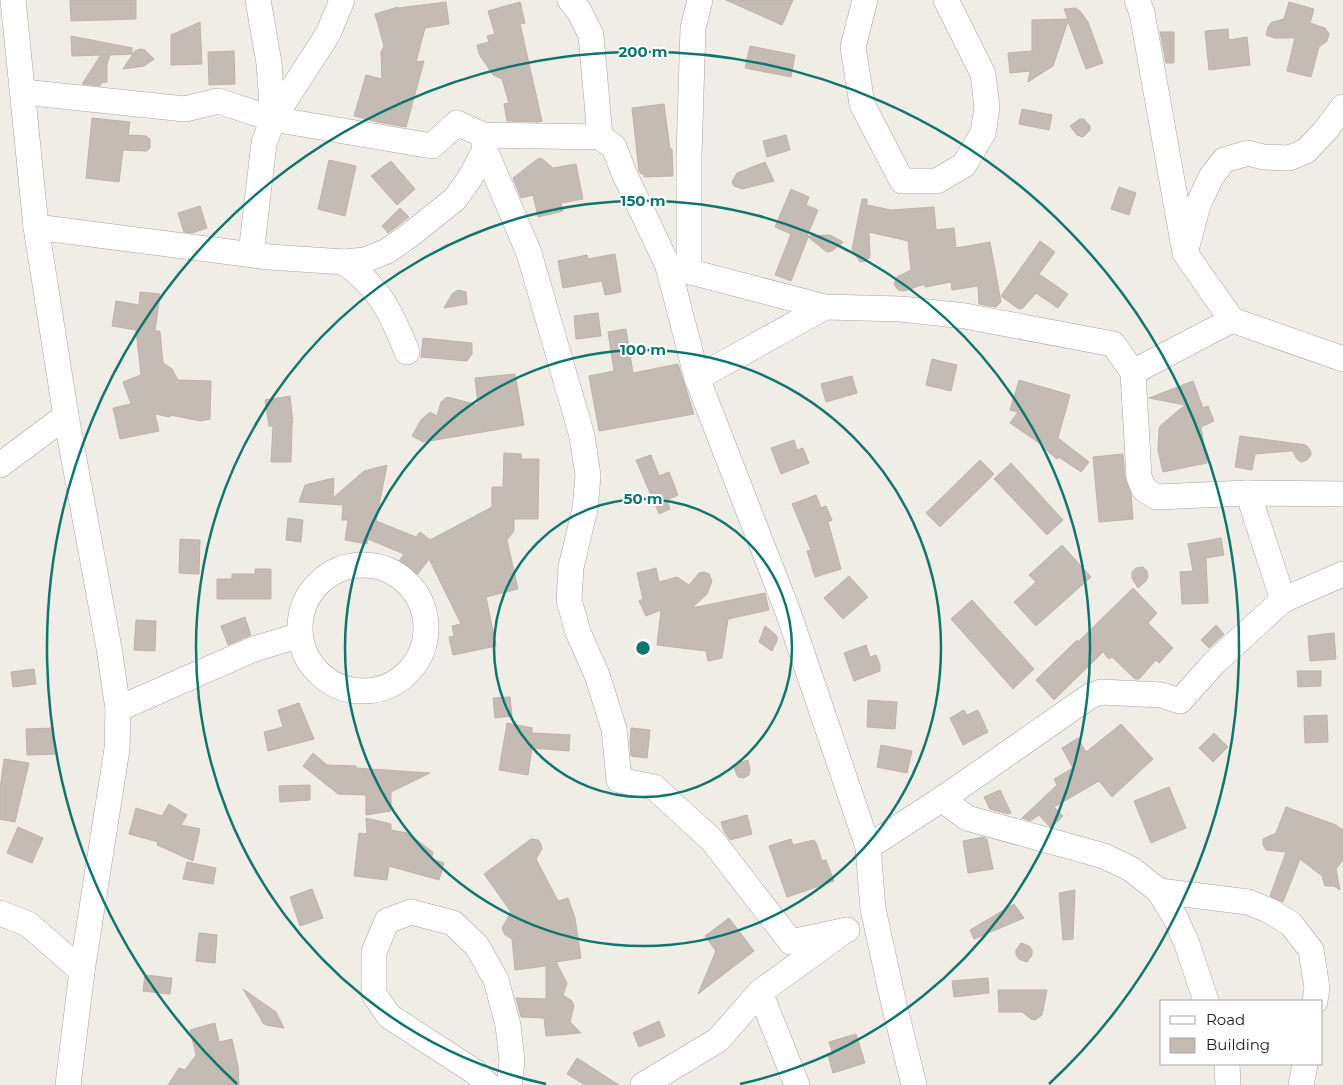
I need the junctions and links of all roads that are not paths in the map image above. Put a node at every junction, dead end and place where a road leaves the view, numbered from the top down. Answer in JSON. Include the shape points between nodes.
{"nodes":[{"id":1,"x":13,"y":0,"type":"edge"},
{"id":2,"x":258,"y":0,"type":"edge"},
{"id":3,"x":342,"y":0,"type":"edge"},
{"id":4,"x":570,"y":0,"type":"edge"},
{"id":5,"x":700,"y":0,"type":"edge"},
{"id":6,"x":865,"y":0,"type":"edge"},
{"id":7,"x":946,"y":0,"type":"edge"},
{"id":8,"x":1137,"y":0,"type":"edge"},
{"id":9,"x":23,"y":92,"type":"junction"},
{"id":10,"x":1343,"y":108,"type":"edge"},
{"id":11,"x":273,"y":119,"type":"junction"},
{"id":12,"x":600,"y":137,"type":"junction"},
{"id":13,"x":484,"y":142,"type":"junction"},
{"id":14,"x":36,"y":227,"type":"junction"},
{"id":15,"x":1185,"y":252,"type":"junction"},
{"id":16,"x":251,"y":254,"type":"junction"},
{"id":17,"x":344,"y":262,"type":"junction"},
{"id":18,"x":678,"y":269,"type":"junction"},
{"id":19,"x":825,"y":307,"type":"junction"},
{"id":20,"x":1232,"y":320,"type":"junction"},
{"id":21,"x":407,"y":352,"type":"dead end"},
{"id":22,"x":1343,"y":359,"type":"edge"},
{"id":23,"x":1133,"y":372,"type":"junction"},
{"id":24,"x":697,"y":378,"type":"junction"},
{"id":25,"x":66,"y":416,"type":"junction"},
{"id":26,"x":0,"y":465,"type":"edge"},
{"id":27,"x":1248,"y":493,"type":"junction"},
{"id":28,"x":1343,"y":494,"type":"edge"},
{"id":29,"x":1343,"y":574,"type":"edge"},
{"id":30,"x":1283,"y":600,"type":"junction"},
{"id":31,"x":300,"y":635,"type":"junction"},
{"id":32,"x":118,"y":709,"type":"junction"},
{"id":33,"x":945,"y":797,"type":"junction"},
{"id":34,"x":868,"y":847,"type":"junction"},
{"id":35,"x":1159,"y":891,"type":"junction"},
{"id":36,"x":873,"y":909,"type":"junction"},
{"id":37,"x":0,"y":913,"type":"edge"},
{"id":38,"x":846,"y":930,"type":"junction"},
{"id":39,"x":82,"y":971,"type":"junction"},
{"id":40,"x":760,"y":992,"type":"junction"},
{"id":41,"x":1206,"y":1000,"type":"edge"},
{"id":42,"x":1315,"y":1000,"type":"edge"},
{"id":43,"x":1227,"y":1065,"type":"edge"},
{"id":44,"x":1305,"y":1065,"type":"edge"},
{"id":45,"x":68,"y":1085,"type":"edge"},
{"id":46,"x":488,"y":1085,"type":"edge"},
{"id":47,"x":509,"y":1085,"type":"edge"},
{"id":48,"x":643,"y":1085,"type":"edge"},
{"id":49,"x":797,"y":1085,"type":"edge"},
{"id":50,"x":914,"y":1085,"type":"edge"},
{"id":51,"x":1228,"y":1085,"type":"edge"},
{"id":52,"x":1301,"y":1085,"type":"edge"}],
"edges":[{"from":1,"to":9,"type":"street"},
{"from":2,"to":11,"type":"street","via":[[269,63]]},
{"from":3,"to":11,"type":"street","via":[[328,34]]},
{"from":4,"to":12,"type":"street","via":[[580,11],[591,35]]},
{"from":5,"to":18,"type":"street","via":[[693,28],[689,155]]},
{"from":6,"to":7,"type":"street","via":[[853,47],[862,104],[902,180],[937,181],[964,166],[983,133],[987,108],[983,74]]},
{"from":8,"to":15,"type":"street"},
{"from":9,"to":11,"type":"street","via":[[185,109],[218,101]]},
{"from":9,"to":14,"type":"street"},
{"from":10,"to":15,"type":"street","via":[[1306,151],[1288,158],[1248,153],[1224,160],[1210,177],[1198,205]]},
{"from":11,"to":13,"type":"street","via":[[432,146],[457,123]]},
{"from":11,"to":16,"type":"street","via":[[264,143]]},
{"from":12,"to":13,"type":"street"},
{"from":12,"to":18,"type":"street","via":[[614,147],[624,173]]},
{"from":13,"to":17,"type":"street","via":[[470,178],[455,199],[386,252],[365,260]]},
{"from":13,"to":38,"type":"street","via":[[529,253],[582,436],[588,476],[569,600],[614,729],[620,780],[654,788],[712,840],[791,942]]},
{"from":14,"to":16,"type":"street"},
{"from":14,"to":25,"type":"street"},
{"from":15,"to":20,"type":"street"},
{"from":16,"to":17,"type":"street"},
{"from":17,"to":21,"type":"street","via":[[362,275],[381,297]]},
{"from":18,"to":19,"type":"street"},
{"from":18,"to":24,"type":"street"},
{"from":19,"to":23,"type":"street","via":[[901,309],[965,316],[1113,344]]},
{"from":19,"to":24,"type":"street"},
{"from":20,"to":22,"type":"street"},
{"from":20,"to":23,"type":"street"},
{"from":23,"to":27,"type":"street","via":[[1139,477],[1144,489],[1156,497]]},
{"from":24,"to":34,"type":"street","via":[[788,612]]},
{"from":25,"to":26,"type":"street"},
{"from":25,"to":32,"type":"street"},
{"from":27,"to":28,"type":"street"},
{"from":27,"to":30,"type":"street"},
{"from":29,"to":30,"type":"street"},
{"from":30,"to":33,"type":"street","via":[[1215,662],[1180,702],[1161,695],[1101,692],[1090,696]]},
{"from":31,"to":31,"type":"street","via":[[307,658],[322,678],[344,689],[369,691],[392,684],[412,668],[423,646],[426,621],[418,598],[403,579],[381,567],[356,565],[332,572],[313,588],[302,610]]},
{"from":31,"to":32,"type":"street","via":[[254,650]]},
{"from":32,"to":39,"type":"street","via":[[117,749]]},
{"from":33,"to":34,"type":"street"},
{"from":33,"to":35,"type":"street","via":[[967,818],[1104,856],[1131,870]]},
{"from":34,"to":36,"type":"street"},
{"from":35,"to":41,"type":"street","via":[[1187,944]]},
{"from":35,"to":42,"type":"street","via":[[1248,902],[1291,924],[1311,950],[1317,988]]},
{"from":36,"to":38,"type":"street"},
{"from":36,"to":50,"type":"street"},
{"from":37,"to":39,"type":"street","via":[[28,924]]},
{"from":38,"to":40,"type":"street"},
{"from":39,"to":45,"type":"street"},
{"from":40,"to":48,"type":"street","via":[[718,1040]]},
{"from":40,"to":49,"type":"street"},
{"from":43,"to":51,"type":"street"},
{"from":44,"to":52,"type":"street"},
{"from":46,"to":47,"type":"street","via":[[475,1072],[389,1016],[374,994],[374,952],[388,921],[411,912],[453,923],[477,946],[496,980],[508,1025],[512,1061]]}]}
